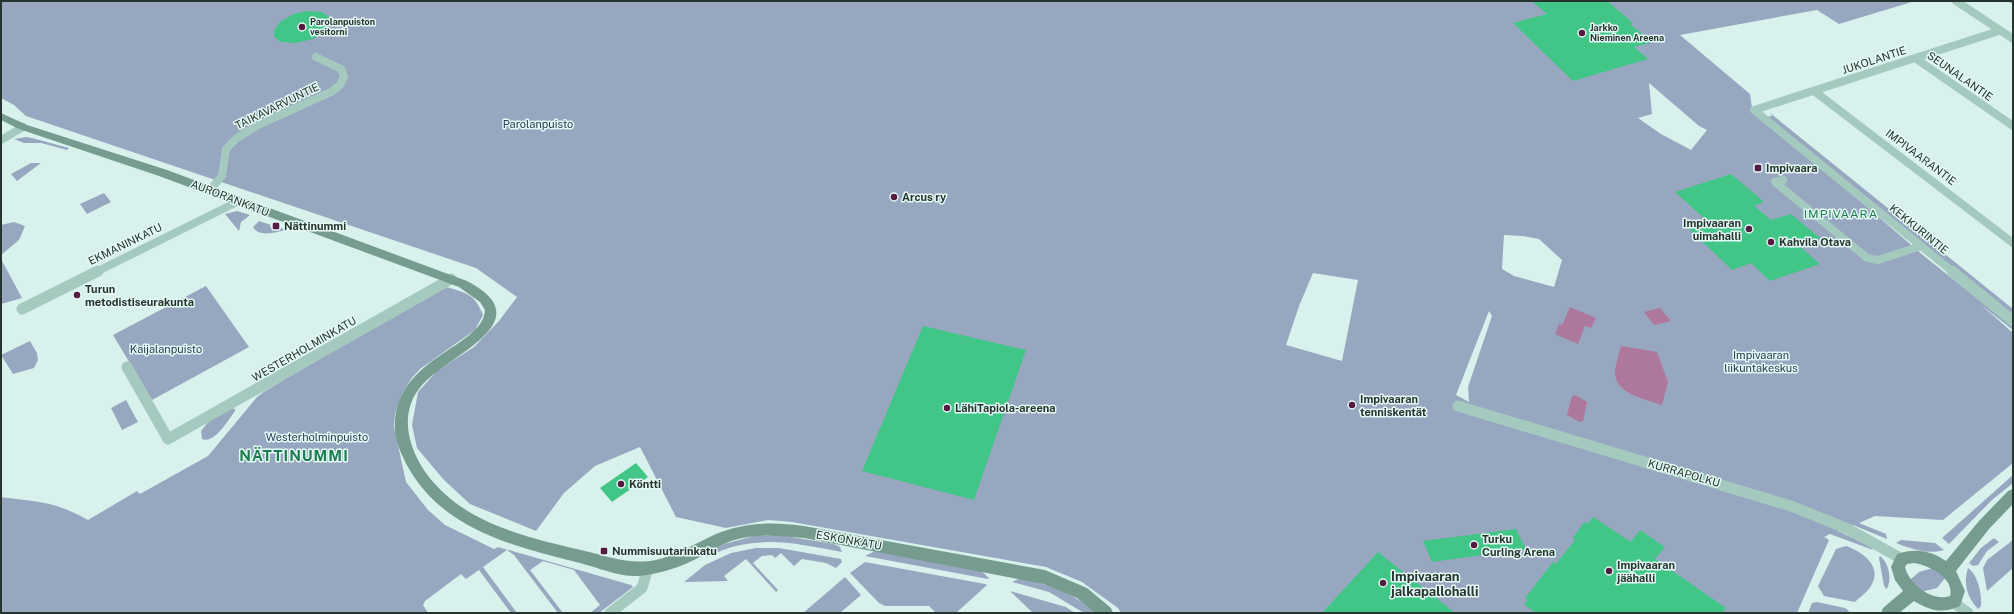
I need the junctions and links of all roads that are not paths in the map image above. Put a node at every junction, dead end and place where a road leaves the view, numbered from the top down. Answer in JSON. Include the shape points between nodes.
{"nodes":[{"id":1,"x":1956,"y":1,"type":"edge"},
{"id":2,"x":1999,"y":30,"type":"junction"},
{"id":3,"x":2013,"y":39,"type":"edge"},
{"id":4,"x":316,"y":57,"type":"dead end"},
{"id":5,"x":1915,"y":58,"type":"junction"},
{"id":6,"x":1814,"y":90,"type":"junction"},
{"id":7,"x":1754,"y":110,"type":"joint"},
{"id":8,"x":1,"y":116,"type":"edge"},
{"id":9,"x":2013,"y":126,"type":"edge"},
{"id":10,"x":23,"y":127,"type":"junction"},
{"id":11,"x":1,"y":140,"type":"edge"},
{"id":12,"x":1783,"y":180,"type":"dead end"},
{"id":13,"x":210,"y":190,"type":"junction"},
{"id":14,"x":239,"y":201,"type":"junction"},
{"id":15,"x":2013,"y":243,"type":"edge"},
{"id":16,"x":1921,"y":246,"type":"junction"},
{"id":17,"x":451,"y":279,"type":"junction"},
{"id":18,"x":22,"y":309,"type":"dead end"},
{"id":19,"x":2013,"y":321,"type":"edge"},
{"id":20,"x":127,"y":367,"type":"dead end"},
{"id":21,"x":1458,"y":406,"type":"dead end"},
{"id":22,"x":2013,"y":495,"type":"edge"},
{"id":23,"x":1902,"y":559,"type":"junction"},
{"id":24,"x":648,"y":568,"type":"junction"},
{"id":25,"x":1947,"y":571,"type":"junction"},
{"id":26,"x":1912,"y":593,"type":"junction"},
{"id":27,"x":1953,"y":602,"type":"junction"},
{"id":28,"x":610,"y":613,"type":"edge"},
{"id":29,"x":1106,"y":613,"type":"edge"},
{"id":30,"x":1888,"y":613,"type":"edge"},
{"id":31,"x":1968,"y":613,"type":"edge"}],
"edges":[{"from":1,"to":2,"type":"street"},
{"from":2,"to":3,"type":"street"},
{"from":2,"to":5,"type":"street","name":"JUKOLANTIE"},
{"from":4,"to":13,"type":"street","name":"TAIKAVARVUNTIE","via":[[341,69],[344,77],[340,85],[325,96],[258,125],[237,138],[226,149],[222,176]]},
{"from":5,"to":6,"type":"street","name":"JUKOLANTIE"},
{"from":5,"to":9,"type":"street","name":"SEUNALANTIE"},
{"from":6,"to":7,"type":"street","name":"JUKOLANTIE"},
{"from":6,"to":15,"type":"street","name":"IMPIVAARANTIE"},
{"from":7,"to":16,"type":"street","name":"KEKKURINTIE"},
{"from":8,"to":10,"type":"street","name":"AURORANKATU"},
{"from":10,"to":11,"type":"street"},
{"from":10,"to":13,"type":"street","name":"AURORANKATU"},
{"from":12,"to":16,"type":"street","via":[[1776,182],[1862,255],[1878,260]]},
{"from":13,"to":14,"type":"street","name":"AURORANKATU"},
{"from":14,"to":17,"type":"street","name":"AURORANKATU"},
{"from":14,"to":18,"type":"street","name":"EKMANINKATU"},
{"from":16,"to":19,"type":"street","name":"KEKKURINTIE"},
{"from":17,"to":20,"type":"street","name":"WESTERHOLMINKATU","via":[[168,439]]},
{"from":17,"to":24,"type":"street","name":"AURORANKATU","via":[[480,292],[491,306],[491,313],[488,323],[474,338],[424,373],[410,390],[402,408],[400,431],[407,452],[421,478],[438,498],[452,509],[490,530],[535,545],[617,565]]},
{"from":21,"to":23,"type":"street","name":"KURRAPOLKU","via":[[1766,497],[1849,529]]},
{"from":22,"to":25,"type":"street","via":[[1984,525]]},
{"from":23,"to":25,"type":"street","via":[[1922,557],[1938,563]]},
{"from":23,"to":26,"type":"street","via":[[1898,573]]},
{"from":24,"to":28,"type":"street","via":[[642,588]]},
{"from":24,"to":29,"type":"street","name":"ESKONKATU","via":[[682,559],[728,536],[770,528],[804,532],[1045,577],[1082,593]]},
{"from":25,"to":27,"type":"street","via":[[1958,591],[1958,597]]},
{"from":26,"to":27,"type":"street","via":[[1941,606]]},
{"from":26,"to":30,"type":"street"},
{"from":27,"to":31,"type":"street"}]}
